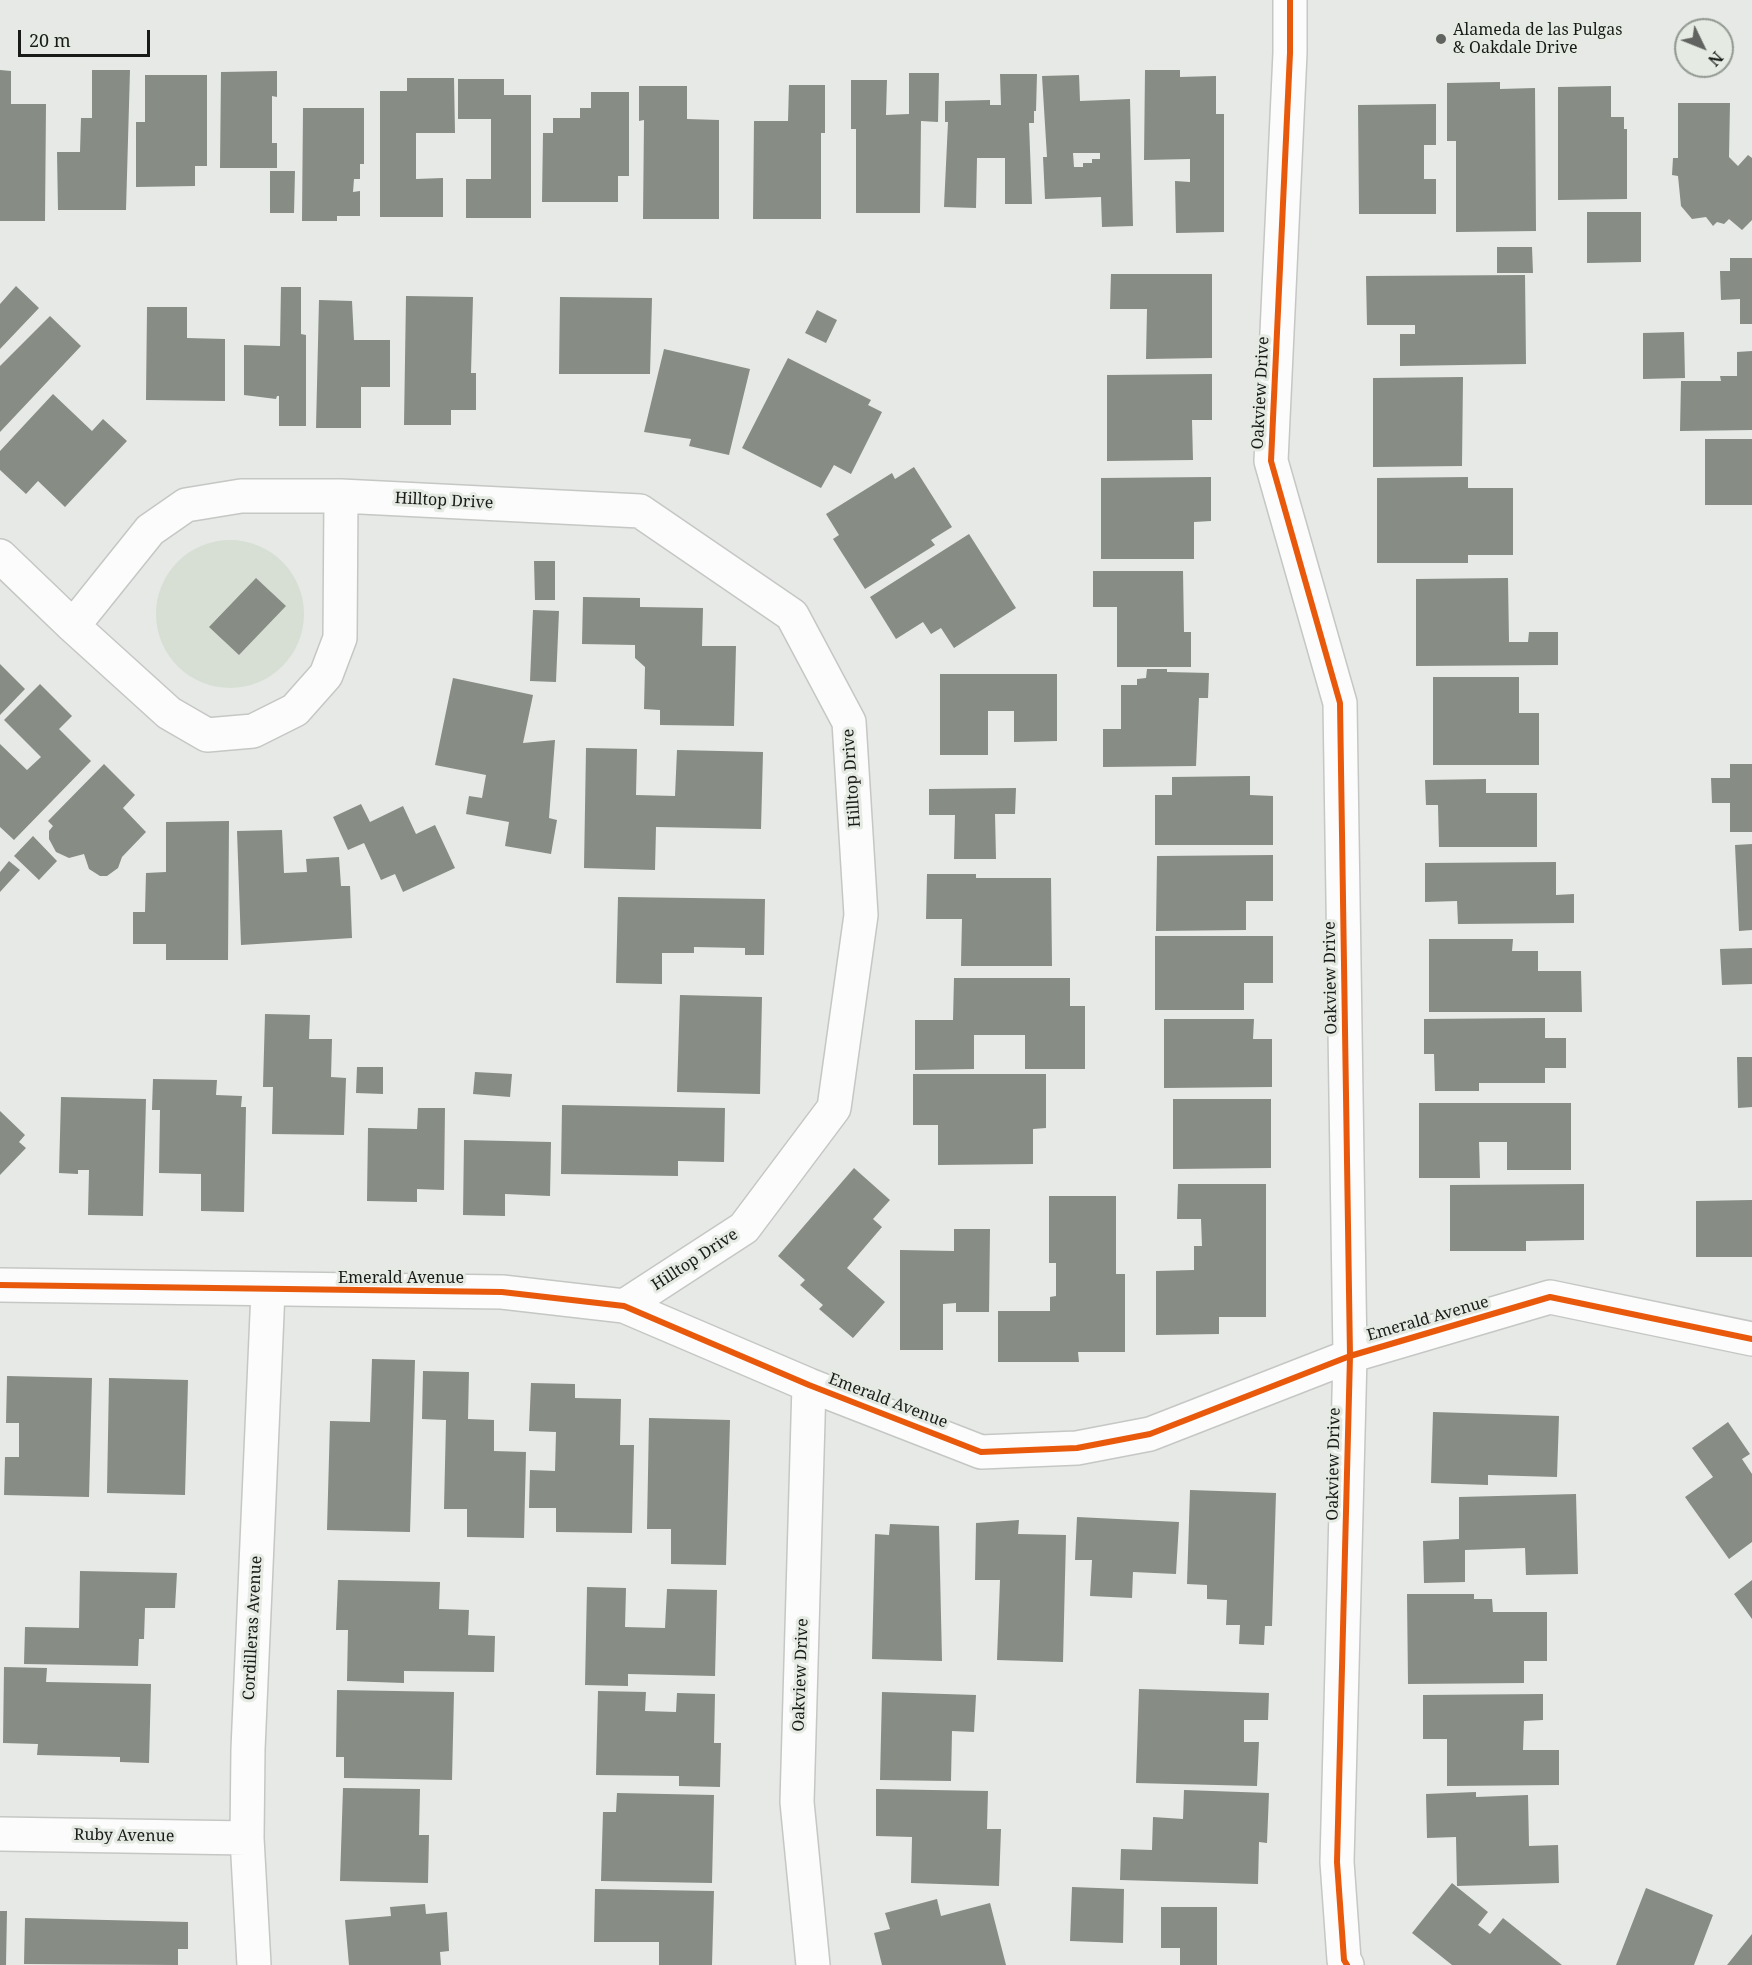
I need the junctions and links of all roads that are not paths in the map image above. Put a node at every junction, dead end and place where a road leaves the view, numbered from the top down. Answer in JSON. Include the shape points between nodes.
{"nodes":[{"id":1,"x":1290,"y":0,"type":"edge"},
{"id":2,"x":341,"y":496,"type":"junction"},
{"id":3,"x":0,"y":556,"type":"edge"},
{"id":4,"x":73,"y":626,"type":"junction"},
{"id":5,"x":0,"y":1286,"type":"edge"},
{"id":6,"x":268,"y":1291,"type":"junction"},
{"id":7,"x":624,"y":1306,"type":"junction"},
{"id":8,"x":1752,"y":1339,"type":"edge"},
{"id":9,"x":1350,"y":1356,"type":"junction"},
{"id":10,"x":809,"y":1385,"type":"junction"},
{"id":11,"x":0,"y":1834,"type":"edge"},
{"id":12,"x":247,"y":1838,"type":"junction"},
{"id":13,"x":254,"y":1965,"type":"edge"},
{"id":14,"x":813,"y":1965,"type":"edge"},
{"id":15,"x":1347,"y":1965,"type":"edge"}],
"edges":[{"from":1,"to":9,"type":"street","name":"Oakview Drive","via":[[1271,461],[1340,703]]},
{"from":2,"to":4,"type":"street","name":"Hilltop Drive","via":[[241,496],[186,506],[150,530]]},
{"from":2,"to":4,"type":"street","via":[[340,638],[326,675],[295,710],[254,731],[207,735],[169,713]]},
{"from":2,"to":7,"type":"street","name":"Hilltop Drive","via":[[640,511],[792,615],[849,722],[861,915],[834,1108],[744,1228]]},
{"from":3,"to":4,"type":"street"},
{"from":5,"to":6,"type":"street","name":"Emerald Avenue"},
{"from":6,"to":7,"type":"street","name":"Emerald Avenue","via":[[502,1292]]},
{"from":6,"to":12,"type":"street","name":"Cordilleras Avenue"},
{"from":7,"to":10,"type":"street","name":"Emerald Avenue"},
{"from":8,"to":9,"type":"street","name":"Emerald Avenue","via":[[1550,1297]]},
{"from":9,"to":10,"type":"street","name":"Emerald Avenue","via":[[1150,1434],[1077,1448],[981,1452]]},
{"from":9,"to":15,"type":"street","name":"Oakview Drive","via":[[1337,1862]]},
{"from":10,"to":14,"type":"street","name":"Oakview Drive","via":[[797,1802]]},
{"from":11,"to":12,"type":"street","name":"Ruby Avenue"},
{"from":12,"to":13,"type":"street","name":"Cordilleras Avenue"}]}
